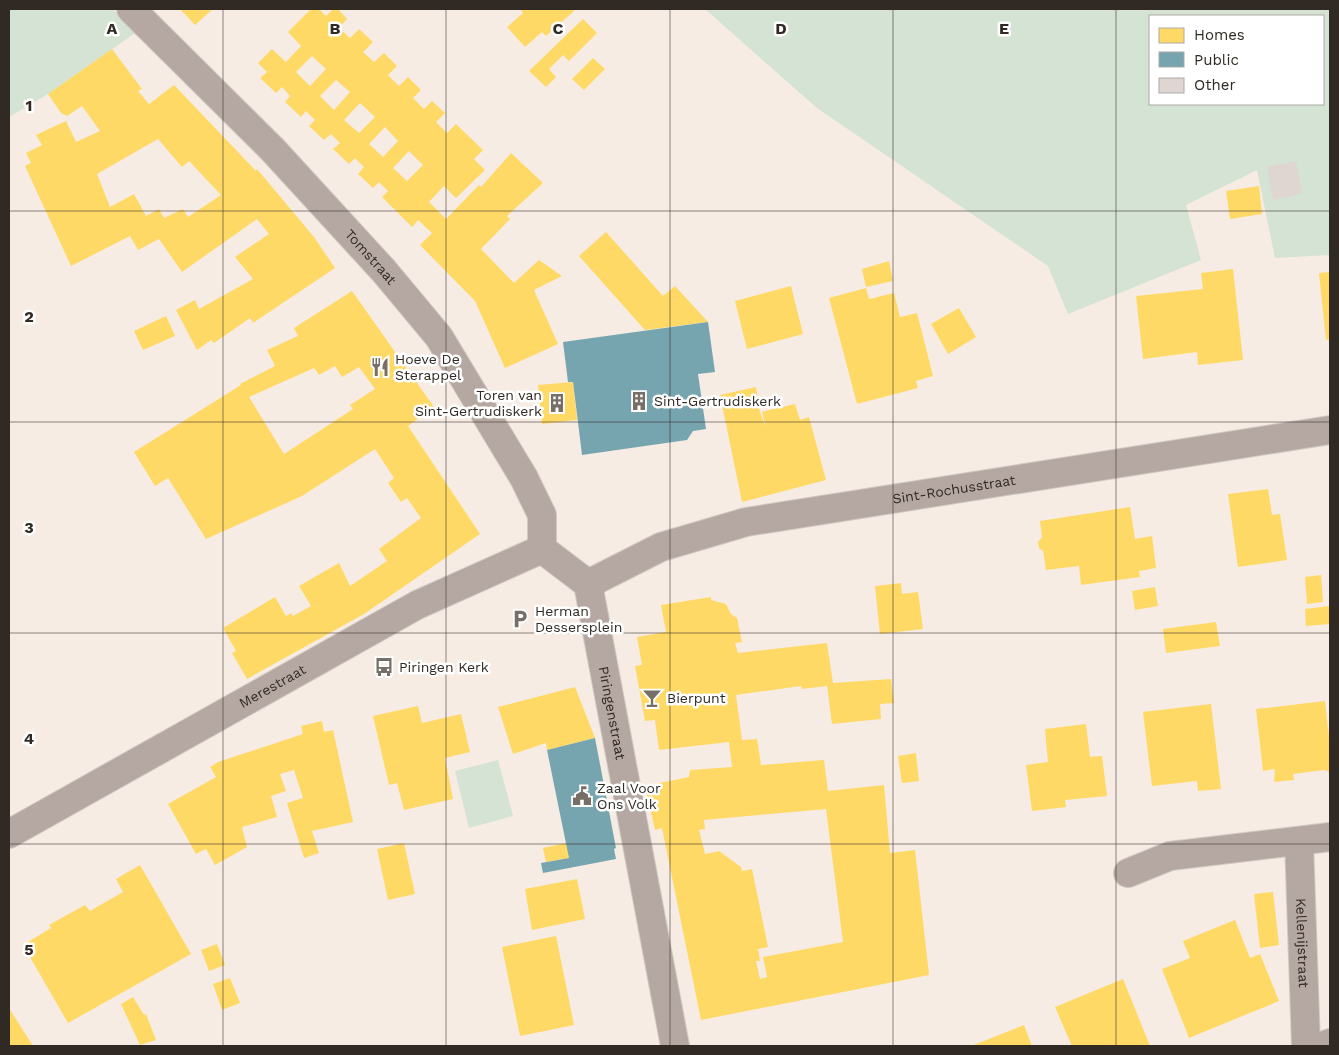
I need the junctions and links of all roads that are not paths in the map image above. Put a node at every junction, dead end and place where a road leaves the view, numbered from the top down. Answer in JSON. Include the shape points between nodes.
{"nodes":[{"id":1,"x":131,"y":9,"type":"edge"},
{"id":2,"x":1330,"y":430,"type":"edge"},
{"id":3,"x":542,"y":549,"type":"junction"},
{"id":4,"x":588,"y":584,"type":"junction"},
{"id":5,"x":9,"y":834,"type":"edge"},
{"id":6,"x":1330,"y":837,"type":"edge"},
{"id":7,"x":1298,"y":841,"type":"junction"},
{"id":8,"x":1128,"y":873,"type":"dead end"},
{"id":9,"x":1330,"y":1043,"type":"edge"},
{"id":10,"x":675,"y":1046,"type":"edge"},
{"id":11,"x":1306,"y":1046,"type":"edge"},
{"id":12,"x":1322,"y":1046,"type":"edge"}],
"edges":[{"from":1,"to":3,"type":"street","name":"Tomstraat","via":[[273,150],[439,336],[524,478],[542,515]]},
{"from":2,"to":4,"type":"street","name":"Sint-Rochusstraat","via":[[746,522],[661,547]]},
{"from":3,"to":4,"type":"street"},
{"from":3,"to":5,"type":"street","name":"Merestraat","via":[[417,605]]},
{"from":4,"to":10,"type":"street","name":"Piringenstraat"},
{"from":6,"to":7,"type":"street"},
{"from":7,"to":8,"type":"street","via":[[1170,856]]},
{"from":7,"to":11,"type":"street","name":"Kellenijstraat"},
{"from":9,"to":12,"type":"street"}]}
